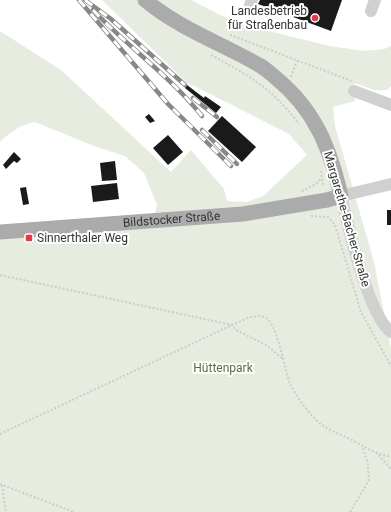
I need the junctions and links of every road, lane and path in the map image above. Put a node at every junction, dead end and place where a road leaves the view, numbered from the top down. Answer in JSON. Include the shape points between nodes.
{"nodes":[{"id":1,"x":146,"y":0,"type":"edge"},
{"id":2,"x":222,"y":46,"type":"junction"},
{"id":3,"x":208,"y":54,"type":"dead end"},
{"id":4,"x":297,"y":61,"type":"junction"},
{"id":5,"x":286,"y":87,"type":"junction"},
{"id":6,"x":354,"y":91,"type":"joint"},
{"id":7,"x":391,"y":105,"type":"edge"},
{"id":8,"x":301,"y":126,"type":"dead end"},
{"id":9,"x":320,"y":168,"type":"dead end"},
{"id":10,"x":391,"y":184,"type":"edge"},
{"id":11,"x":323,"y":186,"type":"dead end"},
{"id":12,"x":341,"y":196,"type":"junction"},
{"id":13,"x":328,"y":211,"type":"dead end"},
{"id":14,"x":306,"y":216,"type":"dead end"},
{"id":15,"x":328,"y":217,"type":"junction"},
{"id":16,"x":0,"y":232,"type":"edge"},
{"id":17,"x":0,"y":275,"type":"edge"},
{"id":18,"x":232,"y":325,"type":"junction"},
{"id":19,"x":391,"y":332,"type":"edge"},
{"id":20,"x":283,"y":358,"type":"junction"},
{"id":21,"x":391,"y":366,"type":"edge"},
{"id":22,"x":0,"y":434,"type":"edge"},
{"id":23,"x":362,"y":446,"type":"junction"},
{"id":24,"x":375,"y":451,"type":"junction"},
{"id":25,"x":391,"y":456,"type":"edge"},
{"id":26,"x":391,"y":469,"type":"edge"},
{"id":27,"x":1,"y":484,"type":"edge"},
{"id":28,"x":6,"y":512,"type":"edge"},
{"id":29,"x":74,"y":512,"type":"edge"},
{"id":30,"x":350,"y":512,"type":"edge"}],
"edges":[{"from":1,"to":2,"type":"main road","name":"Margarethe-Bacher-Straße","via":[[188,29]]},
{"from":2,"to":4,"type":"path","via":[[230,35]]},
{"from":2,"to":5,"type":"main road","name":"Margarethe-Bacher-Straße","via":[[260,65]]},
{"from":3,"to":8,"type":"path","via":[[243,72],[270,92],[287,107]]},
{"from":4,"to":5,"type":"path"},
{"from":4,"to":6,"type":"path","via":[[352,80]]},
{"from":5,"to":12,"type":"main road","name":"Margarethe-Bacher-Straße","via":[[305,107],[320,132],[334,166]]},
{"from":6,"to":7,"type":"street"},
{"from":9,"to":11,"type":"path"},
{"from":10,"to":12,"type":"street"},
{"from":12,"to":16,"type":"main road","name":"Bildstocker Straße","via":[[243,214]]},
{"from":12,"to":19,"type":"street","name":"Margarethe-Bacher-Straße","via":[[364,280],[379,318]]},
{"from":13,"to":15,"type":"path"},
{"from":14,"to":15,"type":"path"},
{"from":15,"to":21,"type":"path","via":[[335,226],[361,312]]},
{"from":17,"to":18,"type":"path"},
{"from":18,"to":20,"type":"path","via":[[236,330],[266,344]]},
{"from":18,"to":20,"type":"path","via":[[256,316],[264,316],[275,331]]},
{"from":18,"to":22,"type":"path"},
{"from":20,"to":23,"type":"path","via":[[290,384],[302,403],[322,425]]},
{"from":23,"to":24,"type":"path"},
{"from":23,"to":30,"type":"path","via":[[368,464],[368,480]]},
{"from":24,"to":25,"type":"path"},
{"from":24,"to":26,"type":"path"},
{"from":27,"to":28,"type":"path"},
{"from":27,"to":29,"type":"path"}]}
